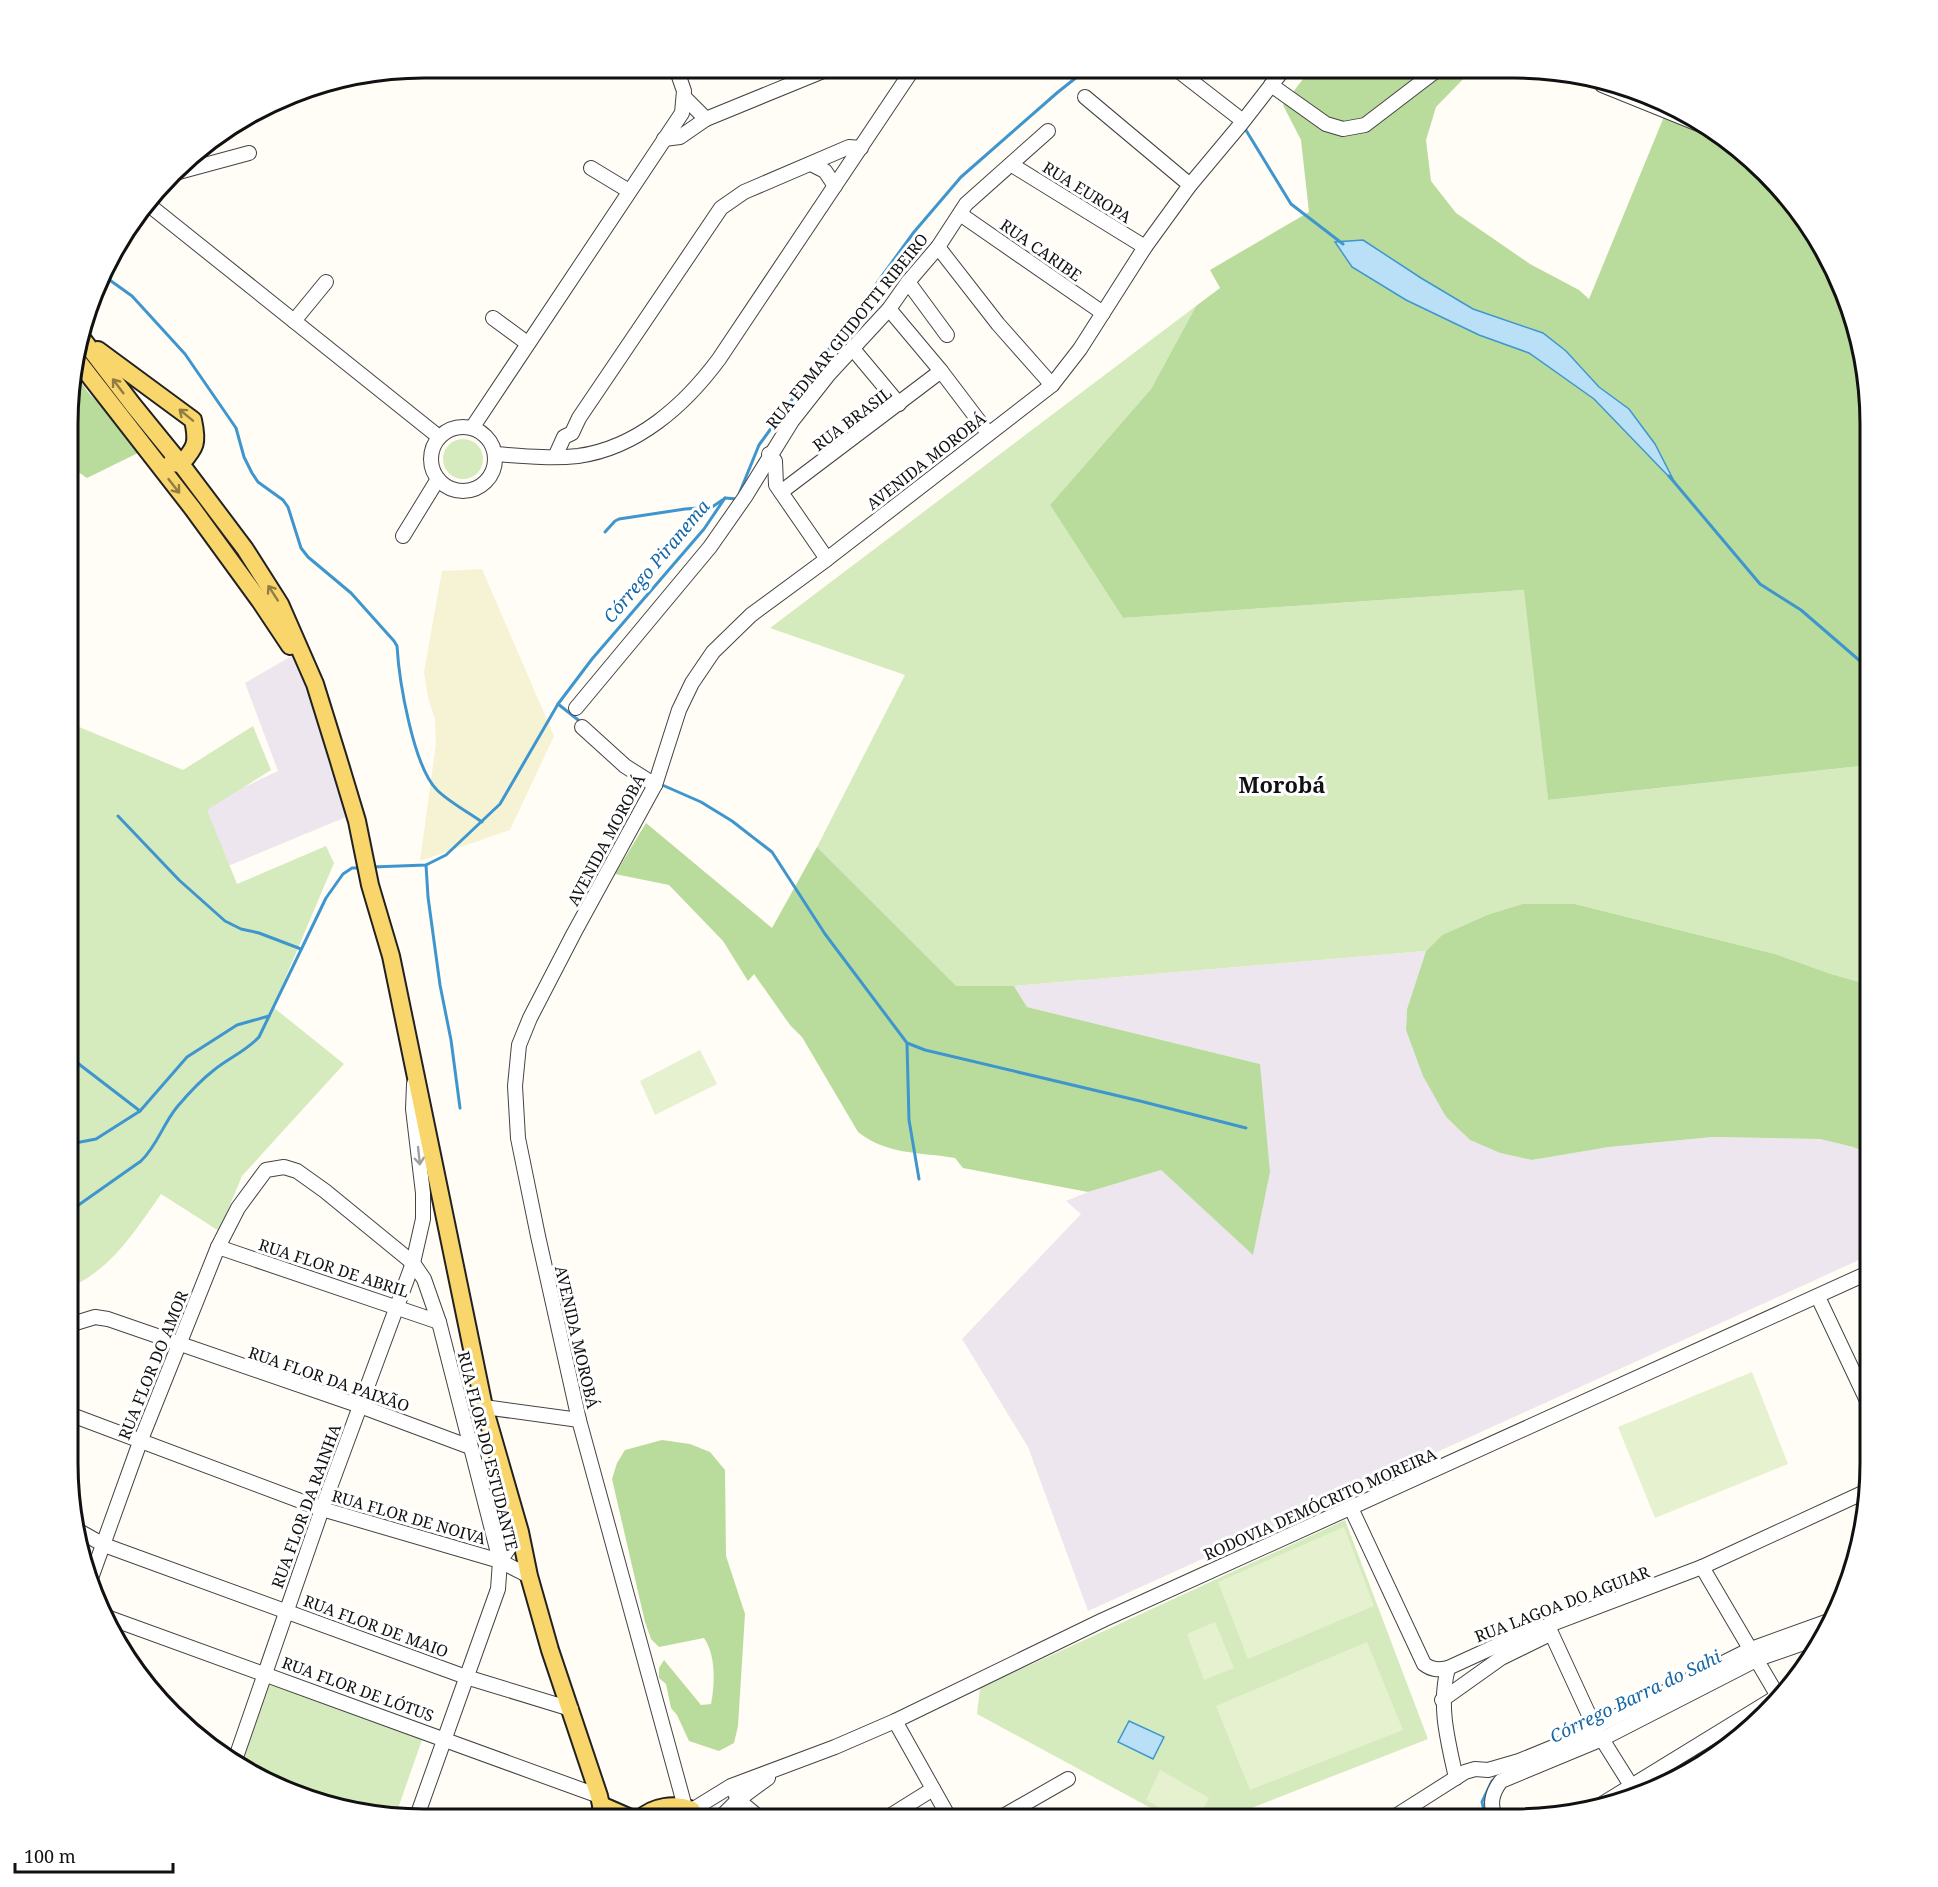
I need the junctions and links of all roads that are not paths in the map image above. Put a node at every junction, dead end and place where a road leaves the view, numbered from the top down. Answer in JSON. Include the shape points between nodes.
{"nodes":[{"id":1,"x":681,"y":78,"type":"edge"},
{"id":2,"x":806,"y":78,"type":"edge"},
{"id":3,"x":907,"y":78,"type":"edge"},
{"id":4,"x":1187,"y":78,"type":"edge"},
{"id":5,"x":1276,"y":78,"type":"edge"},
{"id":6,"x":1427,"y":78,"type":"edge"},
{"id":7,"x":1271,"y":85,"type":"junction"},
{"id":8,"x":1085,"y":97,"type":"dead end"},
{"id":9,"x":685,"y":98,"type":"junction"},
{"id":10,"x":706,"y":119,"type":"junction"},
{"id":11,"x":1243,"y":122,"type":"junction"},
{"id":12,"x":1048,"y":131,"type":"dead end"},
{"id":13,"x":664,"y":139,"type":"junction"},
{"id":14,"x":861,"y":148,"type":"junction"},
{"id":15,"x":249,"y":153,"type":"dead end"},
{"id":16,"x":811,"y":164,"type":"junction"},
{"id":17,"x":1012,"y":165,"type":"junction"},
{"id":18,"x":591,"y":168,"type":"dead end"},
{"id":19,"x":191,"y":169,"type":"edge"},
{"id":20,"x":1190,"y":185,"type":"junction"},
{"id":21,"x":835,"y":186,"type":"junction"},
{"id":22,"x":629,"y":191,"type":"junction"},
{"id":23,"x":154,"y":209,"type":"edge"},
{"id":24,"x":960,"y":214,"type":"junction"},
{"id":25,"x":938,"y":247,"type":"junction"},
{"id":26,"x":1145,"y":247,"type":"junction"},
{"id":27,"x":326,"y":282,"type":"dead end"},
{"id":28,"x":908,"y":282,"type":"junction"},
{"id":29,"x":889,"y":309,"type":"junction"},
{"id":30,"x":1103,"y":313,"type":"junction"},
{"id":31,"x":494,"y":318,"type":"dead end"},
{"id":32,"x":294,"y":321,"type":"junction"},
{"id":33,"x":947,"y":335,"type":"dead end"},
{"id":34,"x":88,"y":343,"type":"edge"},
{"id":35,"x":528,"y":343,"type":"junction"},
{"id":36,"x":87,"y":346,"type":"edge"},
{"id":37,"x":853,"y":349,"type":"junction"},
{"id":38,"x":83,"y":368,"type":"edge"},
{"id":39,"x":941,"y":371,"type":"junction"},
{"id":40,"x":1052,"y":385,"type":"junction"},
{"id":41,"x":899,"y":404,"type":"junction"},
{"id":42,"x":120,"y":416,"type":"junction"},
{"id":43,"x":472,"y":428,"type":"junction"},
{"id":44,"x":572,"y":433,"type":"junction"},
{"id":45,"x":988,"y":433,"type":"junction"},
{"id":46,"x":439,"y":437,"type":"junction"},
{"id":47,"x":495,"y":454,"type":"junction"},
{"id":48,"x":591,"y":454,"type":"junction"},
{"id":49,"x":769,"y":454,"type":"junction"},
{"id":50,"x":555,"y":457,"type":"junction"},
{"id":51,"x":181,"y":464,"type":"junction"},
{"id":52,"x":438,"y":479,"type":"junction"},
{"id":53,"x":781,"y":492,"type":"junction"},
{"id":54,"x":403,"y":536,"type":"dead end"},
{"id":55,"x":827,"y":560,"type":"junction"},
{"id":56,"x":315,"y":684,"type":"junction"},
{"id":57,"x":576,"y":708,"type":"dead end"},
{"id":58,"x":582,"y":727,"type":"dead end"},
{"id":59,"x":655,"y":785,"type":"junction"},
{"id":60,"x":416,"y":1077,"type":"junction"},
{"id":61,"x":266,"y":1170,"type":"joint"},
{"id":62,"x":218,"y":1247,"type":"junction"},
{"id":63,"x":413,"y":1263,"type":"junction"},
{"id":64,"x":1860,"y":1277,"type":"edge"},
{"id":65,"x":1818,"y":1297,"type":"junction"},
{"id":66,"x":396,"y":1306,"type":"junction"},
{"id":67,"x":78,"y":1322,"type":"edge"},
{"id":68,"x":439,"y":1322,"type":"junction"},
{"id":69,"x":178,"y":1345,"type":"junction"},
{"id":70,"x":1860,"y":1386,"type":"edge"},
{"id":71,"x":360,"y":1406,"type":"junction"},
{"id":72,"x":484,"y":1407,"type":"junction"},
{"id":73,"x":78,"y":1418,"type":"edge"},
{"id":74,"x":579,"y":1420,"type":"junction"},
{"id":75,"x":140,"y":1442,"type":"junction"},
{"id":76,"x":470,"y":1447,"type":"junction"},
{"id":77,"x":1858,"y":1495,"type":"edge"},
{"id":78,"x":1351,"y":1508,"type":"junction"},
{"id":79,"x":321,"y":1509,"type":"junction"},
{"id":80,"x":520,"y":1532,"type":"junction"},
{"id":81,"x":86,"y":1535,"type":"edge"},
{"id":82,"x":104,"y":1545,"type":"junction"},
{"id":83,"x":500,"y":1561,"type":"junction"},
{"id":84,"x":1702,"y":1567,"type":"junction"},
{"id":85,"x":95,"y":1569,"type":"edge"},
{"id":86,"x":529,"y":1576,"type":"junction"},
{"id":87,"x":286,"y":1610,"type":"junction"},
{"id":88,"x":116,"y":1620,"type":"edge"},
{"id":89,"x":1820,"y":1625,"type":"edge"},
{"id":90,"x":1549,"y":1630,"type":"junction"},
{"id":91,"x":1812,"y":1639,"type":"edge"},
{"id":92,"x":1755,"y":1654,"type":"junction"},
{"id":93,"x":1448,"y":1668,"type":"junction"},
{"id":94,"x":264,"y":1673,"type":"junction"},
{"id":95,"x":466,"y":1677,"type":"junction"},
{"id":96,"x":1775,"y":1690,"type":"edge"},
{"id":97,"x":1442,"y":1700,"type":"junction"},
{"id":98,"x":571,"y":1709,"type":"junction"},
{"id":99,"x":1751,"y":1715,"type":"edge"},
{"id":100,"x":895,"y":1721,"type":"junction"},
{"id":101,"x":1599,"y":1734,"type":"junction"},
{"id":102,"x":445,"y":1739,"type":"junction"},
{"id":103,"x":237,"y":1754,"type":"edge"},
{"id":104,"x":784,"y":1767,"type":"junction"},
{"id":105,"x":1456,"y":1778,"type":"junction"},
{"id":106,"x":1068,"y":1779,"type":"dead end"},
{"id":107,"x":1647,"y":1782,"type":"edge"},
{"id":108,"x":731,"y":1786,"type":"junction"},
{"id":109,"x":1632,"y":1788,"type":"edge"},
{"id":110,"x":933,"y":1790,"type":"junction"},
{"id":111,"x":738,"y":1800,"type":"junction"},
{"id":112,"x":602,"y":1807,"type":"edge"},
{"id":113,"x":420,"y":1809,"type":"edge"},
{"id":114,"x":690,"y":1809,"type":"edge"},
{"id":115,"x":696,"y":1809,"type":"edge"},
{"id":116,"x":729,"y":1809,"type":"edge"},
{"id":117,"x":749,"y":1809,"type":"edge"},
{"id":118,"x":902,"y":1809,"type":"edge"},
{"id":119,"x":944,"y":1809,"type":"edge"},
{"id":120,"x":1019,"y":1809,"type":"edge"},
{"id":121,"x":1407,"y":1809,"type":"edge"},
{"id":122,"x":1494,"y":1809,"type":"edge"}],
"edges":[{"from":1,"to":9,"type":"street"},
{"from":2,"to":10,"type":"street"},
{"from":3,"to":14,"type":"street"},
{"from":4,"to":11,"type":"street"},
{"from":5,"to":7,"type":"street","name":"AVENIDA MOROBÁ"},
{"from":6,"to":7,"type":"street","via":[[1365,125],[1343,129],[1326,124]]},
{"from":7,"to":11,"type":"street","name":"AVENIDA MOROBÁ"},
{"from":8,"to":20,"type":"street"},
{"from":9,"to":10,"type":"street"},
{"from":9,"to":13,"type":"street","via":[[682,113]]},
{"from":10,"to":13,"type":"street","via":[[680,137]]},
{"from":11,"to":20,"type":"street","name":"AVENIDA MOROBÁ"},
{"from":12,"to":17,"type":"street","name":"RUA EDMAR GUIDOTTI RIBEIRO"},
{"from":13,"to":22,"type":"street"},
{"from":14,"to":16,"type":"street","via":[[849,147]]},
{"from":14,"to":21,"type":"street"},
{"from":15,"to":19,"type":"street"},
{"from":16,"to":21,"type":"street","via":[[825,171]]},
{"from":16,"to":44,"type":"street","via":[[744,192],[721,208]]},
{"from":17,"to":24,"type":"street","name":"RUA EDMAR GUIDOTTI RIBEIRO","via":[[966,204]]},
{"from":17,"to":26,"type":"street","name":"RUA EUROPA"},
{"from":18,"to":22,"type":"street"},
{"from":20,"to":26,"type":"street","name":"AVENIDA MOROBÁ"},
{"from":21,"to":48,"type":"street","via":[[700,383],[667,415],[633,438]]},
{"from":22,"to":35,"type":"street"},
{"from":23,"to":32,"type":"street"},
{"from":24,"to":25,"type":"street","name":"RUA EDMAR GUIDOTTI RIBEIRO"},
{"from":24,"to":30,"type":"street","name":"RUA CARIBE"},
{"from":25,"to":28,"type":"street","name":"RUA EDMAR GUIDOTTI RIBEIRO"},
{"from":25,"to":40,"type":"street"},
{"from":26,"to":30,"type":"street","name":"AVENIDA MOROBÁ"},
{"from":27,"to":32,"type":"street"},
{"from":28,"to":29,"type":"street","name":"RUA EDMAR GUIDOTTI RIBEIRO"},
{"from":28,"to":33,"type":"street"},
{"from":29,"to":37,"type":"street","name":"RUA EDMAR GUIDOTTI RIBEIRO"},
{"from":29,"to":39,"type":"street"},
{"from":30,"to":40,"type":"street","name":"AVENIDA MOROBÁ"},
{"from":31,"to":35,"type":"street"},
{"from":32,"to":46,"type":"street"},
{"from":51,"to":34,"type":"main road","one_way":true,"via":[[194,449],[194,420]]},
{"from":35,"to":43,"type":"street"},
{"from":51,"to":36,"type":"main road","one_way":true},
{"from":37,"to":41,"type":"street"},
{"from":37,"to":49,"type":"street","name":"RUA EDMAR GUIDOTTI RIBEIRO","via":[[829,374]]},
{"from":38,"to":42,"type":"main road"},
{"from":39,"to":41,"type":"street","name":"RUA BRASIL"},
{"from":39,"to":45,"type":"street"},
{"from":40,"to":45,"type":"street","name":"AVENIDA MOROBÁ"},
{"from":41,"to":53,"type":"street","name":"RUA BRASIL"},
{"from":42,"to":51,"type":"main road","via":[[172,464]]},
{"from":42,"to":56,"type":"main road","one_way":true,"via":[[260,601]]},
{"from":43,"to":46,"type":"street","via":[[454,428]]},
{"from":43,"to":47,"type":"street","via":[[487,438]]},
{"from":44,"to":48,"type":"street"},
{"from":44,"to":50,"type":"street","via":[[564,437]]},
{"from":45,"to":55,"type":"street","name":"AVENIDA MOROBÁ"},
{"from":46,"to":52,"type":"street","via":[[431,454]]},
{"from":47,"to":50,"type":"street"},
{"from":47,"to":52,"type":"street","via":[[492,472],[480,486],[462,491]]},
{"from":48,"to":50,"type":"street"},
{"from":49,"to":53,"type":"street","via":[[775,461],[776,485]]},
{"from":49,"to":57,"type":"street","name":"RUA EDMAR GUIDOTTI RIBEIRO","via":[[710,547]]},
{"from":56,"to":51,"type":"main road","one_way":true,"via":[[280,604],[245,549]]},
{"from":52,"to":54,"type":"street"},
{"from":53,"to":55,"type":"street"},
{"from":55,"to":59,"type":"street","name":"AVENIDA MOROBÁ","via":[[751,615],[713,652],[679,710]]},
{"from":56,"to":60,"type":"main road","via":[[357,821]]},
{"from":58,"to":59,"type":"street","via":[[625,766]]},
{"from":59,"to":74,"type":"street","name":"AVENIDA MOROBÁ","via":[[574,933],[519,1045],[515,1086],[518,1138]]},
{"from":60,"to":63,"type":"street","name":"RUA FLOR DA RAINHA","one_way":true,"via":[[412,1109],[423,1219]]},
{"from":60,"to":72,"type":"main road"},
{"from":61,"to":62,"type":"street","name":"RUA FLOR DO AMOR","via":[[238,1208]]},
{"from":61,"to":63,"type":"street","name":"RUA FLOR DO ESTUDANTE","via":[[284,1167],[297,1171]]},
{"from":62,"to":66,"type":"street","name":"RUA FLOR DE ABRIL"},
{"from":62,"to":69,"type":"street","name":"RUA FLOR DO AMOR"},
{"from":63,"to":66,"type":"street","name":"RUA FLOR DA RAINHA"},
{"from":63,"to":68,"type":"street","name":"RUA FLOR DO ESTUDANTE","via":[[424,1279]]},
{"from":64,"to":65,"type":"street","name":"RODOVIA DEMÓCRITO MOREIRA"},
{"from":65,"to":70,"type":"street"},
{"from":65,"to":78,"type":"street","name":"RODOVIA DEMÓCRITO MOREIRA"},
{"from":66,"to":68,"type":"street","name":"RUA FLOR DE ABRIL"},
{"from":66,"to":71,"type":"street","name":"RUA FLOR DA RAINHA"},
{"from":67,"to":69,"type":"street","name":"RUA FLOR DA PAIXÃO","via":[[95,1317],[108,1319]]},
{"from":68,"to":76,"type":"street","name":"RUA FLOR DO ESTUDANTE"},
{"from":69,"to":71,"type":"street","name":"RUA FLOR DA PAIXÃO"},
{"from":69,"to":75,"type":"street","name":"RUA FLOR DO AMOR"},
{"from":71,"to":76,"type":"street","name":"RUA FLOR DA PAIXÃO"},
{"from":71,"to":79,"type":"street","name":"RUA FLOR DA RAINHA"},
{"from":72,"to":74,"type":"street"},
{"from":72,"to":80,"type":"main road"},
{"from":73,"to":75,"type":"street","name":"RUA FLOR DE NOIVA"},
{"from":74,"to":114,"type":"street","name":"AVENIDA MOROBÁ"},
{"from":75,"to":79,"type":"street","name":"RUA FLOR DE NOIVA"},
{"from":75,"to":82,"type":"street","name":"RUA FLOR DO AMOR"},
{"from":76,"to":83,"type":"street","name":"RUA FLOR DO ESTUDANTE"},
{"from":77,"to":84,"type":"street","name":"RUA LAGOA DO AGUIAR"},
{"from":78,"to":93,"type":"street","via":[[1424,1664],[1431,1669]]},
{"from":78,"to":100,"type":"street","name":"RODOVIA DEMÓCRITO MOREIRA","via":[[1103,1620]]},
{"from":79,"to":83,"type":"street","name":"RUA FLOR DE NOIVA"},
{"from":79,"to":87,"type":"street","name":"RUA FLOR DA RAINHA"},
{"from":80,"to":83,"type":"street","name":"RUA FLOR DE NOIVA"},
{"from":80,"to":86,"type":"main road"},
{"from":81,"to":82,"type":"street","name":"RUA FLOR DE MAIO"},
{"from":82,"to":85,"type":"street","name":"RUA FLOR DO AMOR"},
{"from":82,"to":87,"type":"street","name":"RUA FLOR DE MAIO"},
{"from":83,"to":86,"type":"street","name":"RUA FLOR DE NOIVA"},
{"from":83,"to":95,"type":"street","name":"RUA FLOR DO ESTUDANTE","via":[[498,1589]]},
{"from":84,"to":90,"type":"street","name":"RUA LAGOA DO AGUIAR"},
{"from":84,"to":92,"type":"street"},
{"from":86,"to":98,"type":"main road"},
{"from":87,"to":94,"type":"street","name":"RUA FLOR DA RAINHA"},
{"from":87,"to":95,"type":"street","name":"RUA FLOR DE MAIO"},
{"from":88,"to":94,"type":"street","name":"RUA FLOR DE LÓTUS"},
{"from":89,"to":92,"type":"street"},
{"from":90,"to":93,"type":"street","name":"RUA LAGOA DO AGUIAR","via":[[1507,1641]]},
{"from":90,"to":97,"type":"street"},
{"from":90,"to":101,"type":"street"},
{"from":91,"to":92,"type":"street"},
{"from":92,"to":96,"type":"street"},
{"from":92,"to":101,"type":"street"},
{"from":93,"to":97,"type":"street"},
{"from":94,"to":102,"type":"street","name":"RUA FLOR DE LÓTUS"},
{"from":94,"to":103,"type":"street","name":"RUA FLOR DA RAINHA"},
{"from":95,"to":98,"type":"street","name":"RUA FLOR DE MAIO"},
{"from":95,"to":102,"type":"street","name":"RUA FLOR DO ESTUDANTE"},
{"from":97,"to":105,"type":"street"},
{"from":98,"to":112,"type":"main road"},
{"from":99,"to":107,"type":"street"},
{"from":100,"to":104,"type":"street","name":"RODOVIA DEMÓCRITO MOREIRA"},
{"from":100,"to":110,"type":"street"},
{"from":101,"to":105,"type":"street","via":[[1488,1770],[1475,1769]]},
{"from":101,"to":109,"type":"street"},
{"from":101,"to":122,"type":"street","via":[[1501,1781],[1494,1790]]},
{"from":102,"to":112,"type":"street","name":"RUA FLOR DE LÓTUS"},
{"from":102,"to":113,"type":"street","name":"RUA FLOR DO ESTUDANTE"},
{"from":104,"to":108,"type":"street","name":"RODOVIA DEMÓCRITO MOREIRA"},
{"from":104,"to":111,"type":"street","name":"RODOVIA DEMÓCRITO MOREIRA"},
{"from":105,"to":121,"type":"street"},
{"from":106,"to":120,"type":"street"},
{"from":108,"to":111,"type":"street"},
{"from":108,"to":115,"type":"street","name":"RODOVIA DEMÓCRITO MOREIRA"},
{"from":110,"to":118,"type":"street"},
{"from":110,"to":119,"type":"street"},
{"from":111,"to":116,"type":"street","name":"RODOVIA DEMÓCRITO MOREIRA"},
{"from":111,"to":117,"type":"street"}]}
